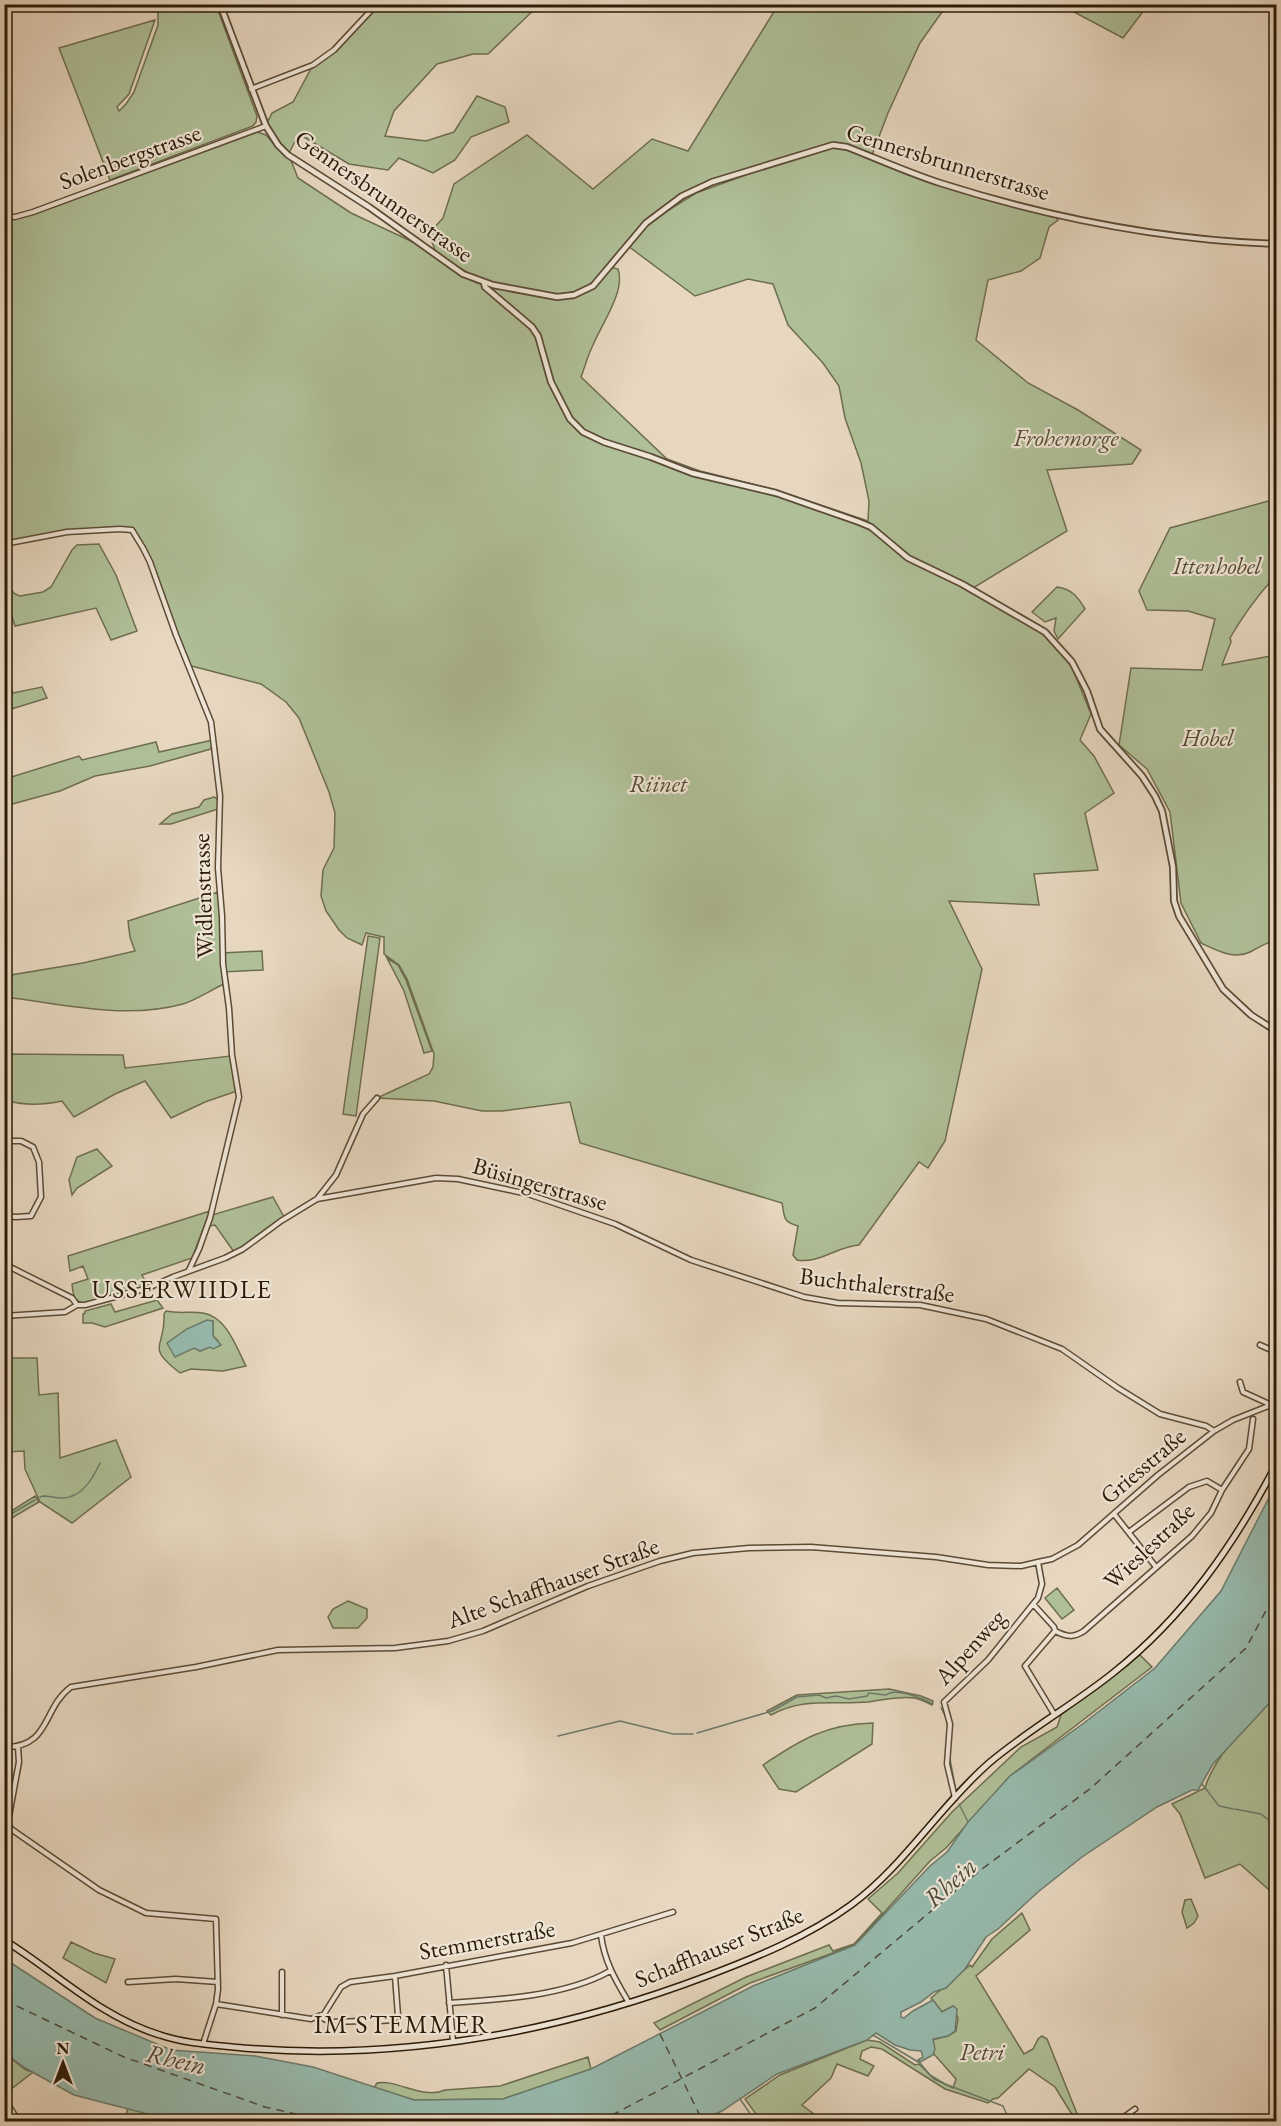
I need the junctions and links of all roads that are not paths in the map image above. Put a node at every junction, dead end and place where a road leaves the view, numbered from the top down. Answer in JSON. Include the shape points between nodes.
{"nodes":[{"id":1,"x":220,"y":4,"type":"edge"},
{"id":2,"x":377,"y":4,"type":"edge"},
{"id":3,"x":251,"y":89,"type":"junction"},
{"id":4,"x":266,"y":126,"type":"junction"},
{"id":5,"x":4,"y":216,"type":"edge"},
{"id":6,"x":1276,"y":244,"type":"edge"},
{"id":7,"x":484,"y":283,"type":"junction"},
{"id":8,"x":4,"y":543,"type":"edge"},
{"id":9,"x":1276,"y":1031,"type":"edge"},
{"id":10,"x":377,"y":1098,"type":"dead end"},
{"id":11,"x":4,"y":1141,"type":"edge"},
{"id":12,"x":317,"y":1199,"type":"junction"},
{"id":13,"x":4,"y":1216,"type":"edge"},
{"id":14,"x":691,"y":1260,"type":"joint"},
{"id":15,"x":4,"y":1264,"type":"edge"},
{"id":16,"x":189,"y":1270,"type":"junction"},
{"id":17,"x":77,"y":1305,"type":"junction"},
{"id":18,"x":4,"y":1316,"type":"edge"},
{"id":19,"x":1276,"y":1342,"type":"edge"},
{"id":20,"x":1260,"y":1345,"type":"dead end"},
{"id":21,"x":1240,"y":1382,"type":"dead end"},
{"id":22,"x":1276,"y":1403,"type":"edge"},
{"id":23,"x":1269,"y":1406,"type":"junction"},
{"id":24,"x":1253,"y":1419,"type":"dead end"},
{"id":25,"x":1214,"y":1431,"type":"junction"},
{"id":26,"x":1276,"y":1465,"type":"edge"},
{"id":27,"x":1222,"y":1490,"type":"junction"},
{"id":28,"x":1114,"y":1514,"type":"junction"},
{"id":29,"x":1129,"y":1532,"type":"junction"},
{"id":30,"x":1038,"y":1562,"type":"junction"},
{"id":31,"x":1156,"y":1567,"type":"junction"},
{"id":32,"x":1033,"y":1604,"type":"junction"},
{"id":33,"x":1055,"y":1631,"type":"junction"},
{"id":34,"x":1054,"y":1714,"type":"junction"},
{"id":35,"x":4,"y":1747,"type":"edge"},
{"id":36,"x":18,"y":1747,"type":"junction"},
{"id":37,"x":955,"y":1798,"type":"junction"},
{"id":38,"x":673,"y":1912,"type":"dead end"},
{"id":39,"x":601,"y":1935,"type":"junction"},
{"id":40,"x":4,"y":1940,"type":"edge"},
{"id":41,"x":446,"y":1965,"type":"junction"},
{"id":42,"x":610,"y":1971,"type":"junction"},
{"id":43,"x":282,"y":1972,"type":"dead end"},
{"id":44,"x":395,"y":1976,"type":"junction"},
{"id":45,"x":128,"y":1982,"type":"dead end"},
{"id":46,"x":218,"y":1982,"type":"junction"},
{"id":47,"x":449,"y":2003,"type":"junction"},
{"id":48,"x":629,"y":2003,"type":"junction"},
{"id":49,"x":216,"y":2004,"type":"junction"},
{"id":50,"x":282,"y":2015,"type":"junction"},
{"id":51,"x":320,"y":2017,"type":"junction"},
{"id":52,"x":363,"y":2021,"type":"dead end"},
{"id":53,"x":379,"y":2021,"type":"dead end"},
{"id":54,"x":453,"y":2042,"type":"junction"},
{"id":55,"x":201,"y":2044,"type":"junction"},
{"id":56,"x":4,"y":2098,"type":"edge"},
{"id":57,"x":1135,"y":2109,"type":"dead end"},
{"id":58,"x":19,"y":2121,"type":"edge"},
{"id":59,"x":1117,"y":2121,"type":"edge"}],
"edges":[{"from":1,"to":3,"type":"street","name":"Gennersbrunnerstrasse"},
{"from":2,"to":3,"type":"street","via":[[334,50],[313,65]]},
{"from":3,"to":4,"type":"street","name":"Gennersbrunnerstrasse"},
{"from":4,"to":5,"type":"street","name":"Solenbergstrasse","via":[[33,212]]},
{"from":4,"to":7,"type":"street","name":"Gennersbrunnerstrasse","via":[[288,154],[453,268]]},
{"from":6,"to":7,"type":"street","name":"Gennersbrunnerstrasse","via":[[1179,238],[1062,216],[942,184],[833,144],[712,182],[682,196],[646,223],[593,286],[574,295],[549,296]]},
{"from":7,"to":9,"type":"street","via":[[538,336],[551,382],[570,419],[583,432],[692,473],[776,494],[859,522],[908,558],[1045,632],[1080,675],[1100,729],[1155,796],[1169,843],[1174,901],[1215,978],[1238,1005]]},
{"from":8,"to":16,"type":"street","name":"Widlenstrasse","via":[[67,532],[130,529],[150,562],[212,723],[220,796],[218,868],[223,964],[239,1096],[210,1218]]},
{"from":10,"to":12,"type":"street","via":[[363,1114],[336,1175]]},
{"from":11,"to":13,"type":"street","via":[[21,1141],[33,1147],[39,1162],[41,1197],[31,1216]]},
{"from":12,"to":14,"type":"street","name":"Büsingerstrasse","via":[[436,1178],[458,1179],[528,1194],[615,1224]]},
{"from":12,"to":16,"type":"street","name":"Büsingerstrasse","via":[[243,1249]]},
{"from":14,"to":25,"type":"street","name":"Buchthalerstraße","via":[[824,1301],[920,1305],[986,1319],[1062,1348],[1160,1414]]},
{"from":15,"to":17,"type":"street","via":[[72,1298]]},
{"from":16,"to":17,"type":"street","name":"Büsingerstrasse","via":[[138,1291]]},
{"from":17,"to":18,"type":"street","name":"Büsingerstrasse","via":[[65,1312]]},
{"from":19,"to":20,"type":"street","via":[[1269,1349]]},
{"from":21,"to":23,"type":"street","via":[[1243,1392]]},
{"from":22,"to":23,"type":"street","name":"Griesstraße"},
{"from":23,"to":25,"type":"street","name":"Griesstraße"},
{"from":24,"to":27,"type":"street","name":"Wieslestraße","via":[[1250,1449]]},
{"from":25,"to":28,"type":"street","name":"Griesstraße"},
{"from":26,"to":34,"type":"main road","name":"Schaffhauser Straße","via":[[1228,1549],[1185,1605],[1111,1675]]},
{"from":27,"to":29,"type":"street","via":[[1208,1481],[1189,1487]]},
{"from":27,"to":31,"type":"street","name":"Wieslestraße","via":[[1211,1513],[1192,1536]]},
{"from":28,"to":29,"type":"street"},
{"from":28,"to":30,"type":"street","name":"Griesstraße","via":[[1078,1545]]},
{"from":29,"to":31,"type":"street"},
{"from":30,"to":32,"type":"street","name":"Alpenweg","via":[[1041,1591]]},
{"from":30,"to":36,"type":"street","name":"Alte Schaffhauser Straße","via":[[988,1566],[936,1557],[811,1547],[693,1552],[588,1586],[483,1631],[448,1641],[395,1648],[278,1650],[71,1687],[58,1700],[43,1730]]},
{"from":31,"to":33,"type":"street","name":"Wieslestraße","via":[[1075,1637]]},
{"from":32,"to":33,"type":"street"},
{"from":32,"to":37,"type":"street","name":"Alpenweg","via":[[983,1666],[944,1702],[950,1724],[947,1764]]},
{"from":33,"to":34,"type":"street","via":[[1025,1666]]},
{"from":34,"to":37,"type":"main road","name":"Schaffhauser Straße","via":[[987,1765]]},
{"from":35,"to":36,"type":"street"},
{"from":36,"to":46,"type":"street","via":[[8,1824],[11,1829],[99,1890],[146,1913],[216,1919]]},
{"from":37,"to":48,"type":"main road","name":"Schaffhauser Straße","via":[[888,1873],[853,1904],[755,1957]]},
{"from":38,"to":39,"type":"street","name":"Stemmerstraße"},
{"from":39,"to":41,"type":"street","name":"Stemmerstraße"},
{"from":39,"to":42,"type":"street"},
{"from":40,"to":55,"type":"main road","name":"Schaffhauser Straße","via":[[116,2017],[159,2035]]},
{"from":41,"to":44,"type":"street","name":"Stemmerstraße"},
{"from":41,"to":47,"type":"street"},
{"from":42,"to":47,"type":"street","via":[[571,1987],[514,1998]]},
{"from":42,"to":48,"type":"street"},
{"from":43,"to":50,"type":"street"},
{"from":44,"to":51,"type":"street","name":"Stemmerstraße","via":[[346,1983]]},
{"from":44,"to":53,"type":"street","via":[[398,2016]]},
{"from":45,"to":46,"type":"street"},
{"from":46,"to":49,"type":"street"},
{"from":47,"to":54,"type":"street"},
{"from":48,"to":54,"type":"main road","name":"Schaffhauser Straße","via":[[526,2029]]},
{"from":49,"to":50,"type":"street"},
{"from":49,"to":55,"type":"street"},
{"from":50,"to":51,"type":"street"},
{"from":51,"to":52,"type":"street","via":[[331,2022]]},
{"from":54,"to":55,"type":"main road","name":"Schaffhauser Straße","via":[[320,2051]]},
{"from":56,"to":58,"type":"street"},
{"from":57,"to":59,"type":"street"}]}
